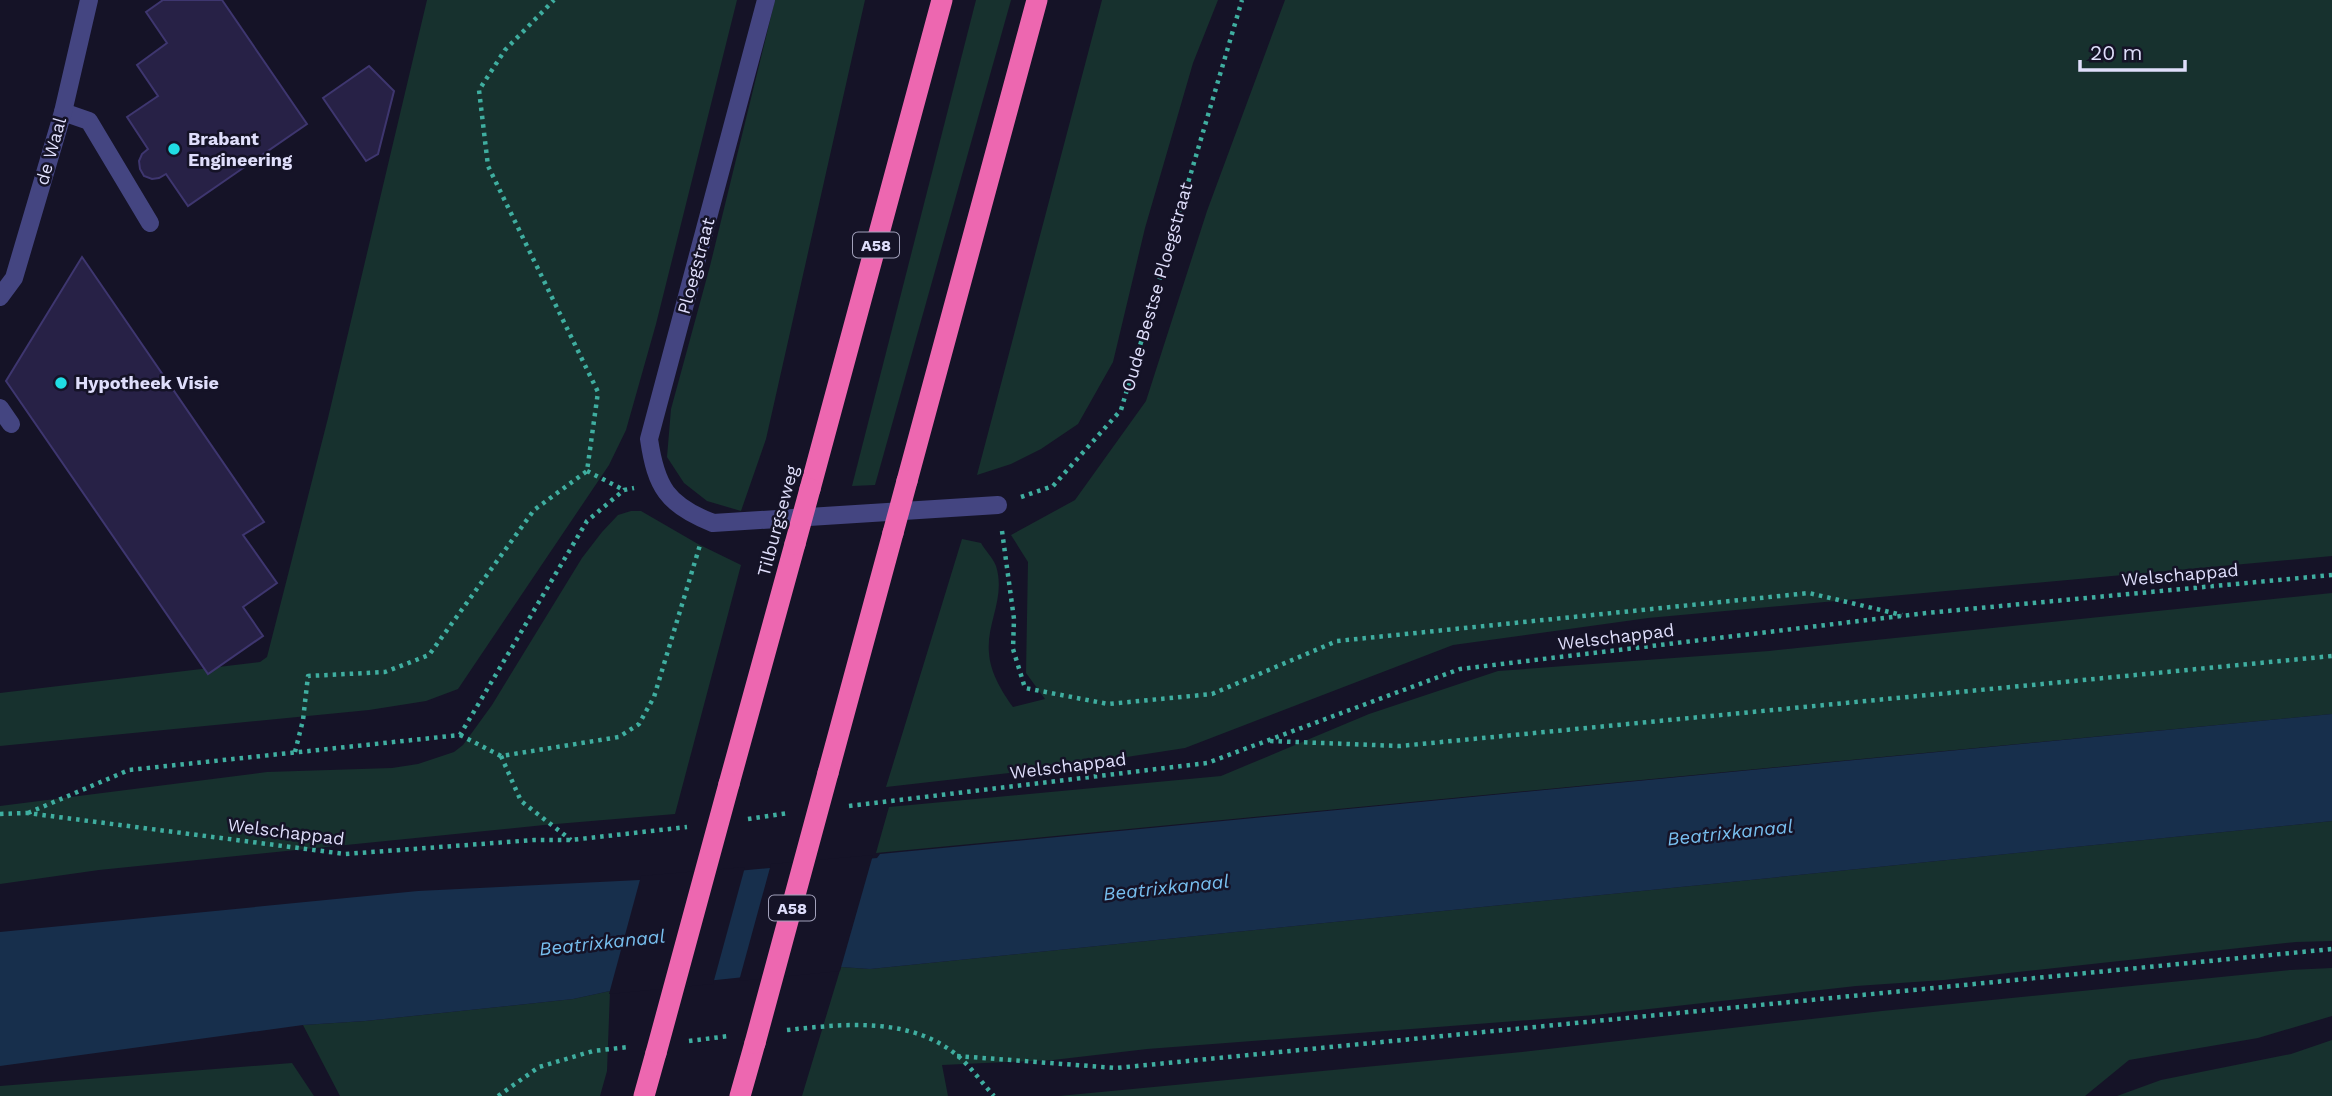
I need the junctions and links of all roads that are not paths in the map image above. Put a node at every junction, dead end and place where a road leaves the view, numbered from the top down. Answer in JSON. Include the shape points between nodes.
{"nodes":[{"id":1,"x":89,"y":0,"type":"edge"},
{"id":2,"x":766,"y":0,"type":"edge"},
{"id":3,"x":942,"y":0,"type":"edge"},
{"id":4,"x":1037,"y":0,"type":"edge"},
{"id":5,"x":63,"y":112,"type":"junction"},
{"id":6,"x":150,"y":223,"type":"dead end"},
{"id":7,"x":0,"y":297,"type":"edge"},
{"id":8,"x":0,"y":408,"type":"edge"},
{"id":9,"x":11,"y":425,"type":"dead end"},
{"id":10,"x":998,"y":505,"type":"road end"},
{"id":11,"x":647,"y":1086,"type":"edge"},
{"id":12,"x":740,"y":1096,"type":"edge"}],
"edges":[{"from":1,"to":5,"type":"street","name":"de Waal"},
{"from":2,"to":10,"type":"street","name":"Ploegstraat","via":[[649,439],[660,484],[680,508],[713,523]]},
{"from":3,"to":11,"type":"highway","name":"Tilburgseweg","number":"A58","bridge":true},
{"from":4,"to":12,"type":"highway","number":"A58","bridge":true},
{"from":5,"to":6,"type":"street","via":[[89,121]]},
{"from":5,"to":7,"type":"street","name":"de Waal","via":[[14,278]]},
{"from":8,"to":9,"type":"street"}]}
